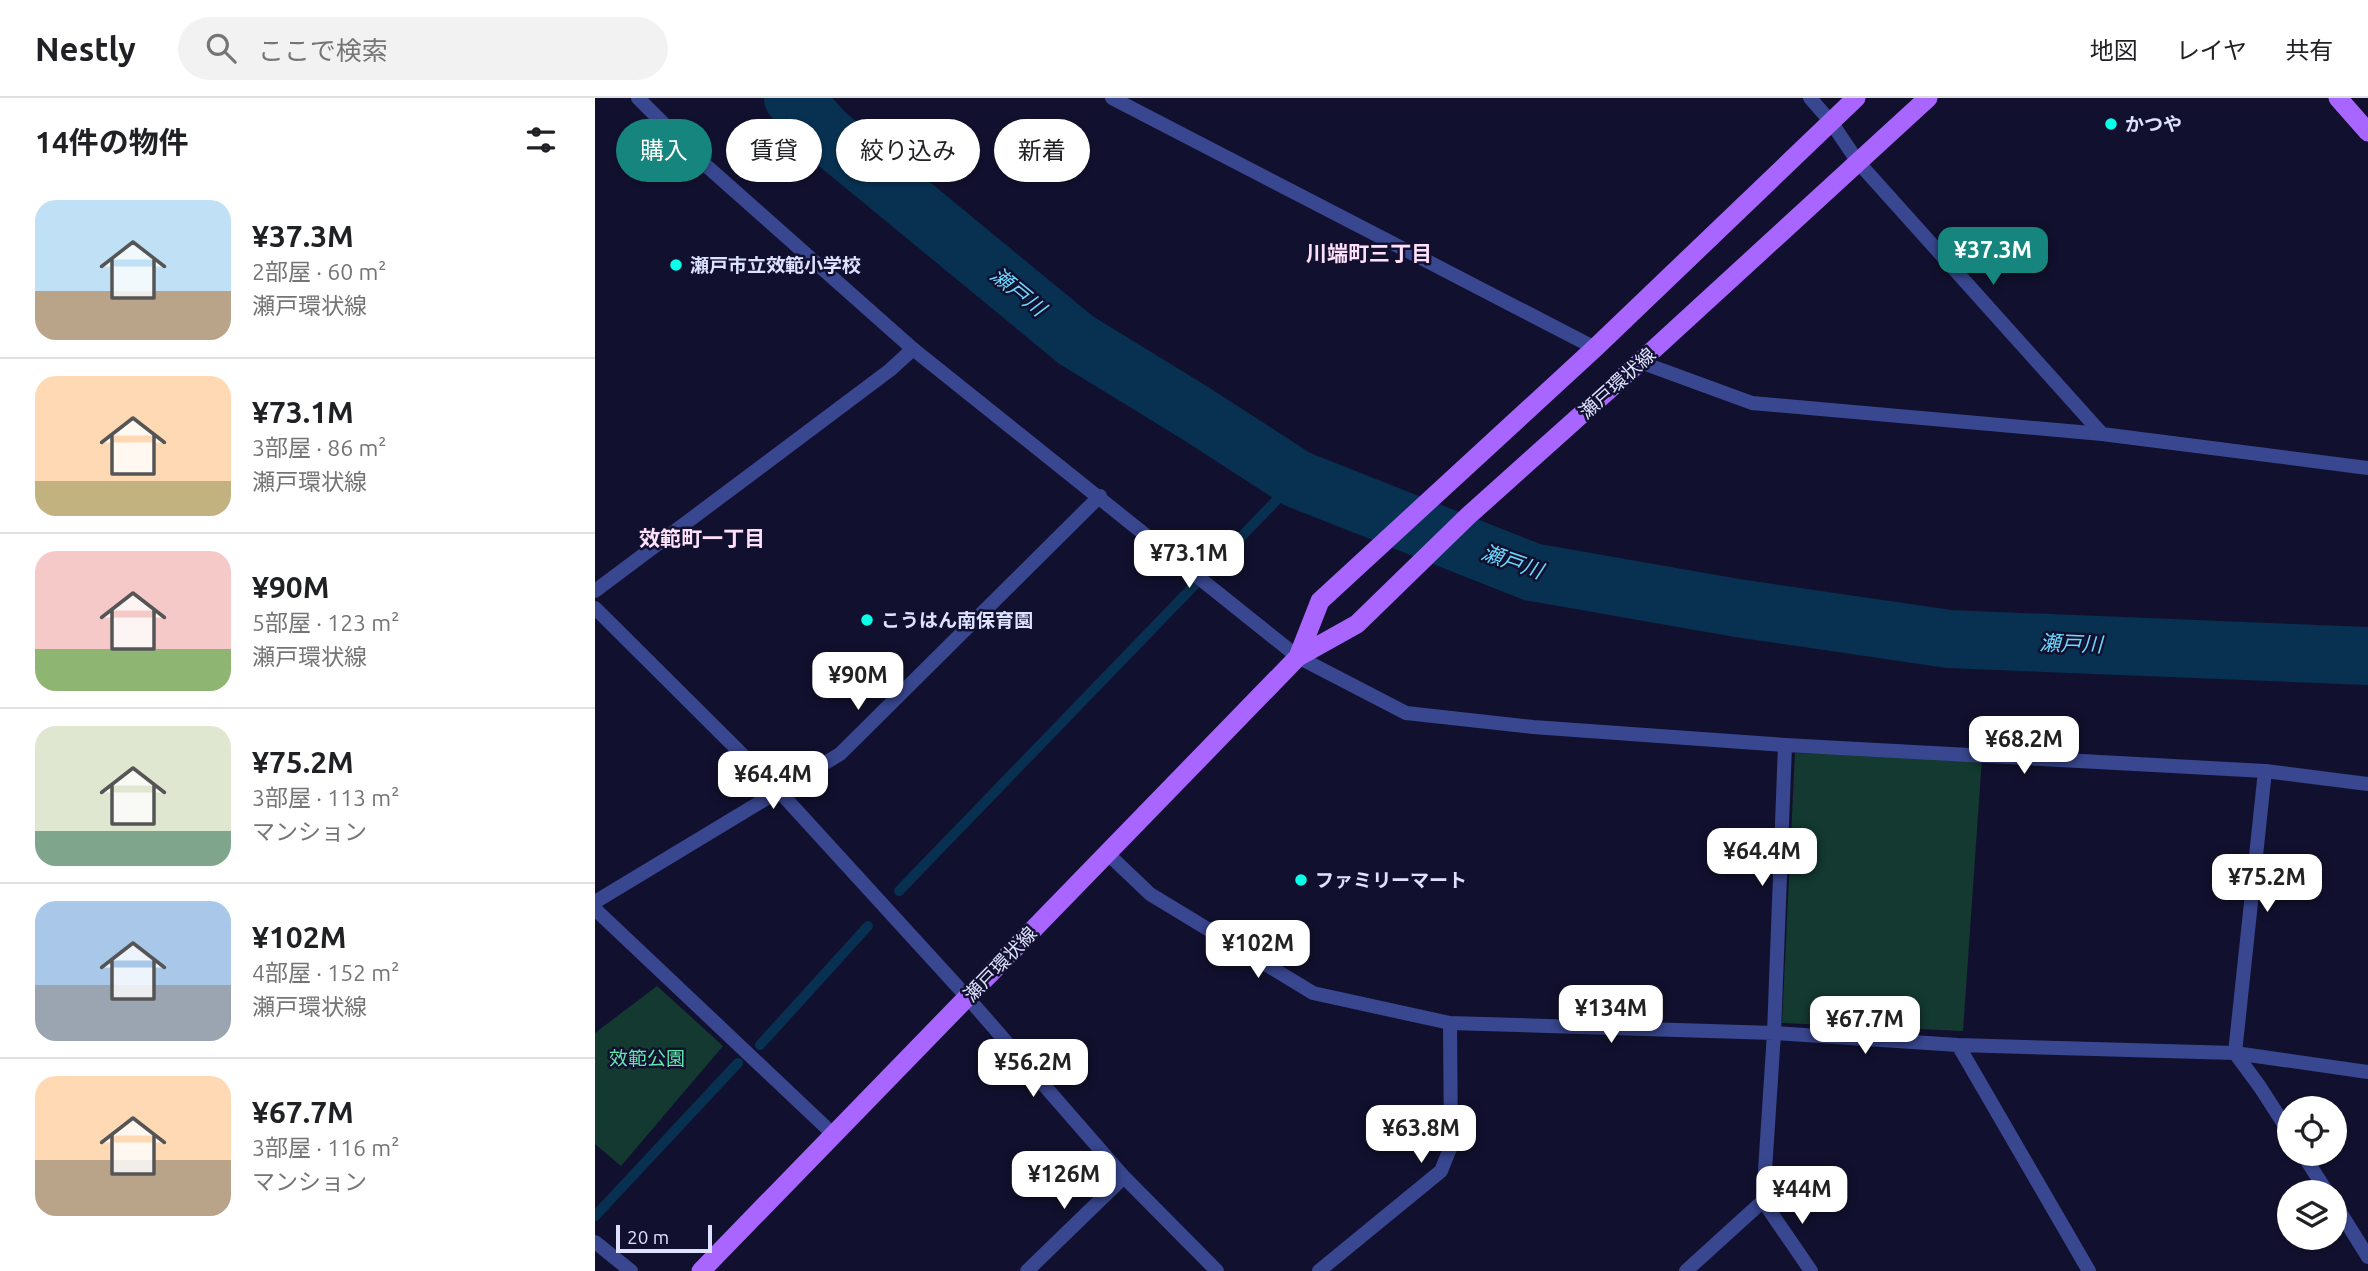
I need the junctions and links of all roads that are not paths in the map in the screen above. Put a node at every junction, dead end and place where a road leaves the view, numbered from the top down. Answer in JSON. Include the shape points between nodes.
{"nodes":[{"id":1,"x":638,"y":98,"type":"edge"},
{"id":2,"x":1810,"y":98,"type":"edge"},
{"id":3,"x":1856,"y":98,"type":"edge"},
{"id":4,"x":1928,"y":98,"type":"edge"},
{"id":5,"x":2338,"y":98,"type":"edge"},
{"id":6,"x":1123,"y":101,"type":"edge"},
{"id":7,"x":1831,"y":122,"type":"junction"},
{"id":8,"x":2368,"y":132,"type":"edge"},
{"id":9,"x":1858,"y":162,"type":"junction"},
{"id":10,"x":1595,"y":348,"type":"junction"},
{"id":11,"x":913,"y":349,"type":"junction"},
{"id":12,"x":1640,"y":362,"type":"junction"},
{"id":13,"x":2102,"y":435,"type":"junction"},
{"id":14,"x":2368,"y":468,"type":"edge"},
{"id":15,"x":1100,"y":496,"type":"junction"},
{"id":16,"x":595,"y":592,"type":"edge"},
{"id":17,"x":595,"y":608,"type":"edge"},
{"id":18,"x":1298,"y":657,"type":"junction"},
{"id":19,"x":1785,"y":745,"type":"junction"},
{"id":20,"x":2265,"y":771,"type":"junction"},
{"id":21,"x":2368,"y":784,"type":"edge"},
{"id":22,"x":778,"y":790,"type":"junction"},
{"id":23,"x":1107,"y":853,"type":"junction"},
{"id":24,"x":595,"y":902,"type":"edge"},
{"id":25,"x":595,"y":909,"type":"edge"},
{"id":26,"x":968,"y":998,"type":"junction"},
{"id":27,"x":1450,"y":1023,"type":"junction"},
{"id":28,"x":1773,"y":1033,"type":"junction"},
{"id":29,"x":1958,"y":1045,"type":"junction"},
{"id":30,"x":2235,"y":1053,"type":"junction"},
{"id":31,"x":2368,"y":1072,"type":"edge"},
{"id":32,"x":2277,"y":1113,"type":"edge"},
{"id":33,"x":834,"y":1135,"type":"junction"},
{"id":34,"x":1124,"y":1177,"type":"junction"},
{"id":35,"x":1763,"y":1201,"type":"junction"},
{"id":36,"x":2347,"y":1223,"type":"edge"},
{"id":37,"x":595,"y":1242,"type":"edge"},
{"id":38,"x":2368,"y":1257,"type":"edge"},
{"id":39,"x":631,"y":1271,"type":"edge"},
{"id":40,"x":701,"y":1271,"type":"edge"},
{"id":41,"x":1027,"y":1271,"type":"edge"},
{"id":42,"x":1217,"y":1271,"type":"edge"},
{"id":43,"x":1319,"y":1271,"type":"edge"},
{"id":44,"x":1686,"y":1271,"type":"edge"},
{"id":45,"x":1811,"y":1271,"type":"edge"},
{"id":46,"x":2089,"y":1271,"type":"edge"}],
"edges":[{"from":1,"to":11,"type":"street","via":[[701,161]]},
{"from":2,"to":7,"type":"street"},
{"from":3,"to":7,"type":"main road","name":"瀬戸環状線"},
{"from":4,"to":9,"type":"main road","name":"瀬戸環状線"},
{"from":5,"to":8,"type":"main road"},
{"from":6,"to":10,"type":"street"},
{"from":7,"to":9,"type":"street"},
{"from":7,"to":10,"type":"main road","name":"瀬戸環状線"},
{"from":9,"to":12,"type":"main road","name":"瀬戸環状線"},
{"from":9,"to":13,"type":"street"},
{"from":10,"to":18,"type":"main road","name":"瀬戸環状線","via":[[1320,601]]},
{"from":11,"to":15,"type":"street"},
{"from":11,"to":16,"type":"street"},
{"from":12,"to":13,"type":"street","via":[[1752,403]]},
{"from":12,"to":18,"type":"main road","name":"瀬戸環状線","via":[[1468,516],[1357,624]]},
{"from":13,"to":14,"type":"street"},
{"from":15,"to":18,"type":"street"},
{"from":15,"to":22,"type":"street","via":[[840,754]]},
{"from":17,"to":22,"type":"street"},
{"from":18,"to":19,"type":"street","via":[[1406,713]]},
{"from":18,"to":23,"type":"main road","name":"瀬戸環状線"},
{"from":19,"to":20,"type":"street"},
{"from":19,"to":28,"type":"street"},
{"from":20,"to":21,"type":"street"},
{"from":20,"to":30,"type":"street"},
{"from":22,"to":24,"type":"street"},
{"from":22,"to":26,"type":"street"},
{"from":23,"to":26,"type":"main road","name":"瀬戸環状線"},
{"from":23,"to":27,"type":"street","via":[[1150,894],[1313,993]]},
{"from":25,"to":33,"type":"street"},
{"from":26,"to":33,"type":"main road","name":"瀬戸環状線"},
{"from":26,"to":34,"type":"street"},
{"from":27,"to":28,"type":"street"},
{"from":27,"to":43,"type":"street","via":[[1451,1146],[1441,1171]]},
{"from":28,"to":29,"type":"street"},
{"from":28,"to":35,"type":"street"},
{"from":29,"to":30,"type":"street"},
{"from":29,"to":46,"type":"street"},
{"from":30,"to":31,"type":"street"},
{"from":30,"to":32,"type":"street"},
{"from":33,"to":40,"type":"main road","name":"瀬戸環状線"},
{"from":34,"to":41,"type":"street"},
{"from":34,"to":42,"type":"street"},
{"from":35,"to":44,"type":"street"},
{"from":35,"to":45,"type":"street"},
{"from":36,"to":38,"type":"street"},
{"from":37,"to":39,"type":"street"}]}
